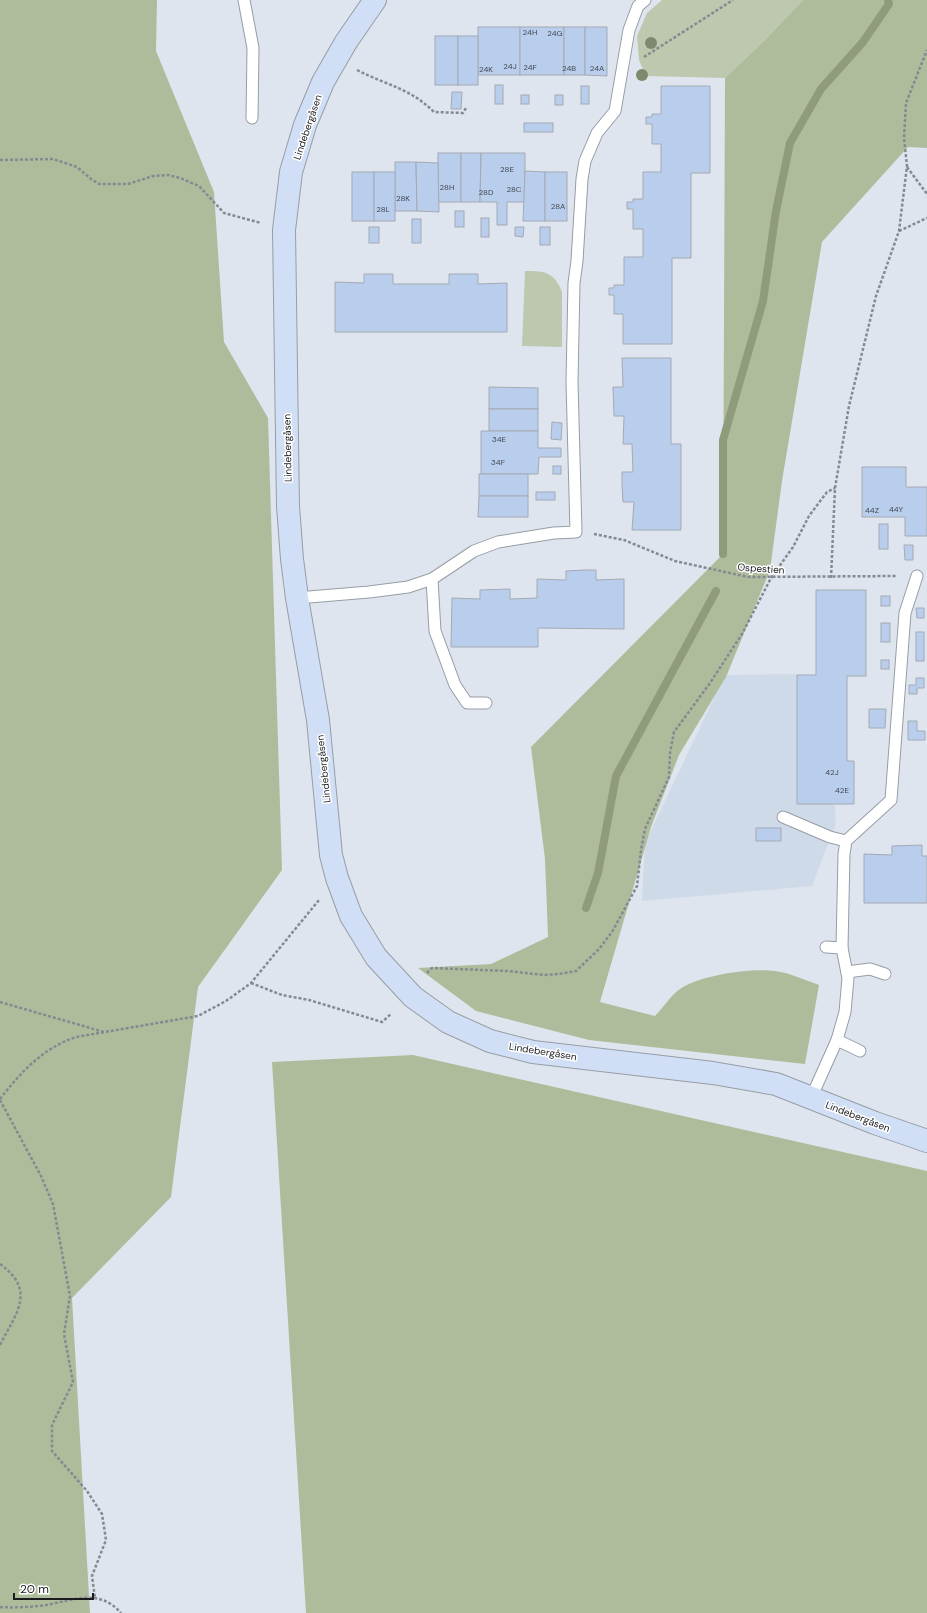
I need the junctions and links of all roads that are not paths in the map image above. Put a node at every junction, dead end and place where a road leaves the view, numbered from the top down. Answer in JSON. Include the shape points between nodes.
{"nodes":[{"id":1,"x":244,"y":0,"type":"edge"},
{"id":2,"x":375,"y":0,"type":"edge"},
{"id":3,"x":645,"y":0,"type":"edge"},
{"id":4,"x":252,"y":118,"type":"dead end"},
{"id":5,"x":917,"y":576,"type":"road end"},
{"id":6,"x":432,"y":579,"type":"junction"},
{"id":7,"x":297,"y":598,"type":"junction"},
{"id":8,"x":486,"y":703,"type":"dead end"},
{"id":9,"x":783,"y":817,"type":"dead end"},
{"id":10,"x":846,"y":840,"type":"junction"},
{"id":11,"x":826,"y":947,"type":"dead end"},
{"id":12,"x":842,"y":948,"type":"junction"},
{"id":13,"x":847,"y":972,"type":"junction"},
{"id":14,"x":885,"y":974,"type":"dead end"},
{"id":15,"x":837,"y":1040,"type":"junction"},
{"id":16,"x":860,"y":1050,"type":"dead end"},
{"id":17,"x":811,"y":1098,"type":"junction"},
{"id":18,"x":927,"y":1141,"type":"edge"}],
"edges":[{"from":1,"to":4,"type":"lane","via":[[253,48]]},
{"from":2,"to":7,"type":"street","name":"Lindebergåsen","via":[[323,82],[303,132],[291,172],[284,230],[288,506]]},
{"from":3,"to":6,"type":"lane","via":[[638,6],[632,18],[615,112],[597,133],[585,161],[582,179],[574,283],[572,382],[576,532],[498,542],[474,551]]},
{"from":5,"to":10,"type":"lane","via":[[905,613],[891,800]]},
{"from":6,"to":7,"type":"lane","via":[[408,587]]},
{"from":6,"to":8,"type":"lane","via":[[435,631],[455,685],[467,703]]},
{"from":7,"to":17,"type":"street","name":"Lindebergåsen","via":[[318,720],[331,855],[337,878],[351,916],[376,957],[413,997],[448,1022],[512,1048],[756,1080],[776,1084]]},
{"from":9,"to":10,"type":"lane","via":[[830,837]]},
{"from":10,"to":12,"type":"lane"},
{"from":11,"to":12,"type":"lane"},
{"from":12,"to":13,"type":"lane"},
{"from":13,"to":14,"type":"lane","via":[[870,969]]},
{"from":13,"to":15,"type":"lane","via":[[845,1012]]},
{"from":15,"to":16,"type":"lane"},
{"from":15,"to":17,"type":"lane"},
{"from":17,"to":18,"type":"street","name":"Lindebergåsen","via":[[875,1124]]}]}
